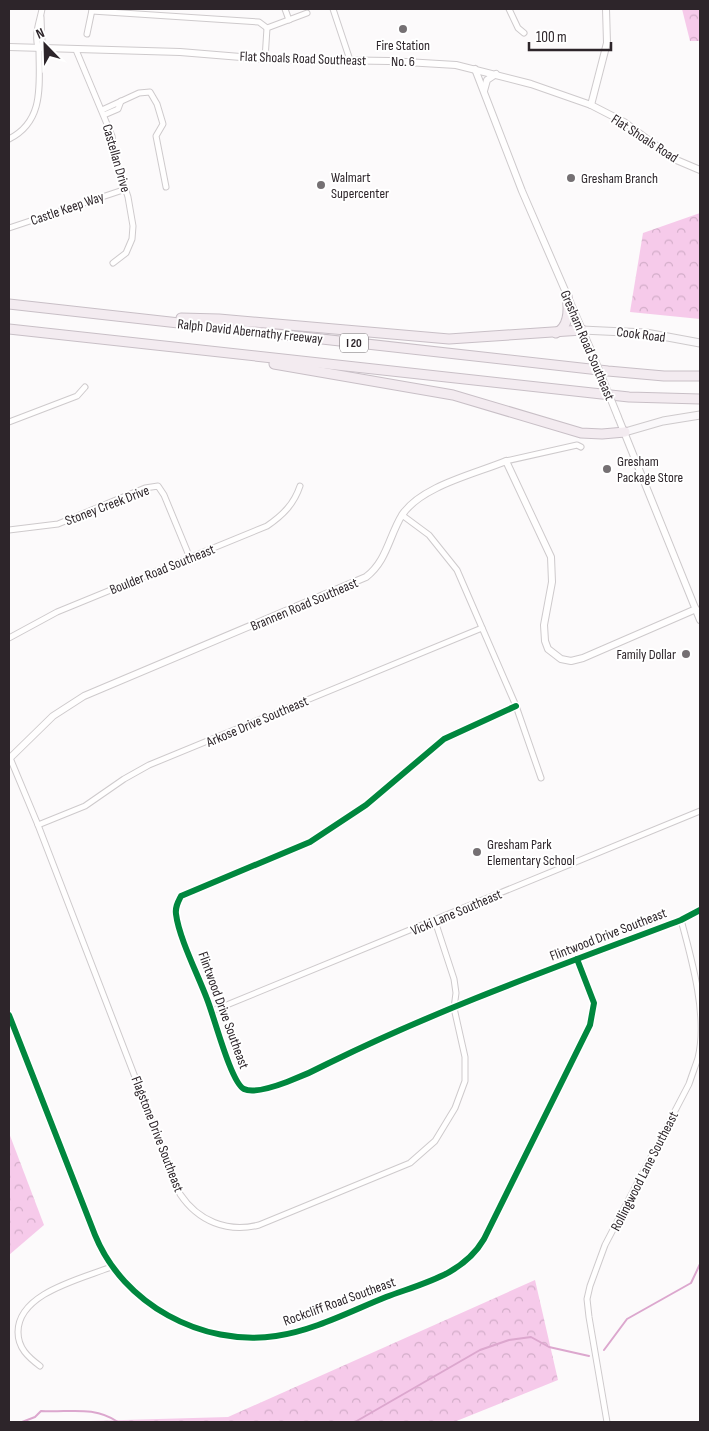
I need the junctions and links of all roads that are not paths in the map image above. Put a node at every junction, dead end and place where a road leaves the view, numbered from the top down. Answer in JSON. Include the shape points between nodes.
{"nodes":[{"id":1,"x":42,"y":9,"type":"edge"},
{"id":2,"x":284,"y":9,"type":"edge"},
{"id":3,"x":333,"y":9,"type":"edge"},
{"id":4,"x":509,"y":9,"type":"edge"},
{"id":5,"x":606,"y":9,"type":"edge"},
{"id":6,"x":92,"y":10,"type":"edge"},
{"id":7,"x":307,"y":13,"type":"dead end"},
{"id":8,"x":289,"y":20,"type":"junction"},
{"id":9,"x":268,"y":28,"type":"junction"},
{"id":10,"x":524,"y":33,"type":"dead end"},
{"id":11,"x":86,"y":34,"type":"dead end"},
{"id":12,"x":9,"y":47,"type":"edge"},
{"id":13,"x":39,"y":49,"type":"junction"},
{"id":14,"x":76,"y":50,"type":"junction"},
{"id":15,"x":265,"y":59,"type":"junction"},
{"id":16,"x":350,"y":60,"type":"junction"},
{"id":17,"x":476,"y":69,"type":"junction"},
{"id":18,"x":496,"y":74,"type":"junction"},
{"id":19,"x":484,"y":92,"type":"junction"},
{"id":20,"x":591,"y":105,"type":"junction"},
{"id":21,"x":103,"y":113,"type":"junction"},
{"id":22,"x":9,"y":139,"type":"edge"},
{"id":23,"x":700,"y":170,"type":"edge"},
{"id":24,"x":166,"y":187,"type":"dead end"},
{"id":25,"x":126,"y":189,"type":"junction"},
{"id":26,"x":9,"y":228,"type":"edge"},
{"id":27,"x":113,"y":263,"type":"dead end"},
{"id":28,"x":567,"y":296,"type":"junction"},
{"id":29,"x":9,"y":304,"type":"edge"},
{"id":30,"x":122,"y":317,"type":"junction"},
{"id":31,"x":9,"y":329,"type":"edge"},
{"id":32,"x":582,"y":330,"type":"junction"},
{"id":33,"x":556,"y":333,"type":"junction"},
{"id":34,"x":700,"y":343,"type":"edge"},
{"id":35,"x":183,"y":348,"type":"junction"},
{"id":36,"x":700,"y":376,"type":"edge"},
{"id":37,"x":85,"y":387,"type":"dead end"},
{"id":38,"x":700,"y":399,"type":"edge"},
{"id":39,"x":700,"y":416,"type":"edge"},
{"id":40,"x":9,"y":422,"type":"edge"},
{"id":41,"x":625,"y":432,"type":"junction"},
{"id":42,"x":581,"y":447,"type":"dead end"},
{"id":43,"x":506,"y":461,"type":"junction"},
{"id":44,"x":300,"y":486,"type":"dead end"},
{"id":45,"x":402,"y":515,"type":"junction"},
{"id":46,"x":9,"y":530,"type":"edge"},
{"id":47,"x":190,"y":558,"type":"junction"},
{"id":48,"x":696,"y":609,"type":"junction"},
{"id":49,"x":700,"y":620,"type":"edge"},
{"id":50,"x":482,"y":628,"type":"junction"},
{"id":51,"x":9,"y":638,"type":"edge"},
{"id":52,"x":516,"y":706,"type":"junction"},
{"id":53,"x":9,"y":758,"type":"edge"},
{"id":54,"x":541,"y":778,"type":"dead end"},
{"id":55,"x":700,"y":812,"type":"edge"},
{"id":56,"x":38,"y":825,"type":"junction"},
{"id":57,"x":700,"y":910,"type":"edge"},
{"id":58,"x":681,"y":920,"type":"junction"},
{"id":59,"x":435,"y":921,"type":"junction"},
{"id":60,"x":577,"y":959,"type":"junction"},
{"id":61,"x":454,"y":1008,"type":"junction"},
{"id":62,"x":212,"y":1011,"type":"junction"},
{"id":63,"x":9,"y":1015,"type":"edge"},
{"id":64,"x":111,"y":1267,"type":"junction"},
{"id":65,"x":40,"y":1366,"type":"dead end"},
{"id":66,"x":607,"y":1422,"type":"edge"}],
"edges":[{"from":1,"to":13,"type":"street","via":[[36,44]]},
{"from":2,"to":8,"type":"street"},
{"from":3,"to":16,"type":"street"},
{"from":4,"to":10,"type":"street"},
{"from":5,"to":20,"type":"street","via":[[607,43]]},
{"from":6,"to":9,"type":"street","via":[[259,22]]},
{"from":6,"to":11,"type":"street"},
{"from":7,"to":8,"type":"street"},
{"from":8,"to":9,"type":"street"},
{"from":9,"to":15,"type":"street"},
{"from":12,"to":13,"type":"street","name":"Flat Shoals Road Southeast"},
{"from":13,"to":14,"type":"street","name":"Flat Shoals Road Southeast"},
{"from":13,"to":22,"type":"street","via":[[39,98],[30,122]]},
{"from":14,"to":15,"type":"street","name":"Flat Shoals Road Southeast","via":[[180,52]]},
{"from":14,"to":21,"type":"street","name":"Castellan Drive"},
{"from":15,"to":16,"type":"street","name":"Flat Shoals Road Southeast"},
{"from":16,"to":17,"type":"street","name":"Flat Shoals Road Southeast","via":[[431,62]]},
{"from":17,"to":18,"type":"street","name":"Flat Shoals Road Southeast"},
{"from":17,"to":19,"type":"street","name":"Gresham Road Southeast"},
{"from":18,"to":19,"type":"street","via":[[487,80]]},
{"from":18,"to":20,"type":"street","name":"Flat Shoals Road Southeast"},
{"from":19,"to":28,"type":"street","name":"Gresham Road Southeast"},
{"from":20,"to":23,"type":"street","name":"Flat Shoals Road","via":[[624,122],[674,159]]},
{"from":21,"to":24,"type":"street","via":[[118,109],[121,101],[150,92],[163,124],[156,136]]},
{"from":21,"to":25,"type":"street","name":"Castellan Drive"},
{"from":25,"to":26,"type":"street","name":"Castle Keep Way"},
{"from":25,"to":27,"type":"street","name":"Castellan Drive","via":[[133,226],[132,239],[126,253]]},
{"from":28,"to":32,"type":"street","name":"Gresham Road Southeast"},
{"from":28,"to":33,"type":"highway","via":[[566,324]]},
{"from":29,"to":30,"type":"highway","name":"Ralph David Abernathy Freeway","number":"I 20"},
{"from":30,"to":33,"type":"highway","via":[[220,319],[449,339]]},
{"from":30,"to":36,"type":"highway","name":"Ralph David Abernathy Freeway","number":"I 20","via":[[608,371]]},
{"from":31,"to":35,"type":"highway","name":"Ralph David Abernathy Freeway","number":"I 20"},
{"from":32,"to":33,"type":"highway"},
{"from":32,"to":34,"type":"main road","name":"Cook Road","via":[[646,333]]},
{"from":32,"to":41,"type":"street","name":"Gresham Road Southeast","bridge":true},
{"from":35,"to":38,"type":"highway","name":"Ralph David Abernathy Freeway","number":"I 20","via":[[629,397]]},
{"from":35,"to":41,"type":"highway","via":[[454,396],[580,433]]},
{"from":37,"to":40,"type":"street","via":[[77,396]]},
{"from":39,"to":41,"type":"main road","via":[[663,421]]},
{"from":41,"to":48,"type":"street","name":"Gresham Road Southeast"},
{"from":42,"to":43,"type":"street","name":"Brannen Road Southeast"},
{"from":43,"to":45,"type":"street","name":"Brannen Road Southeast","via":[[421,496]]},
{"from":43,"to":48,"type":"street","via":[[551,557],[552,582],[544,638],[554,655],[571,661],[583,658]]},
{"from":44,"to":47,"type":"street","name":"Boulder Road Southeast","via":[[296,499],[276,520]]},
{"from":45,"to":50,"type":"street","via":[[429,535],[451,561]]},
{"from":45,"to":53,"type":"street","name":"Brannen Road Southeast","via":[[380,563],[366,577],[77,699],[53,716]]},
{"from":46,"to":47,"type":"street","name":"Stoney Creek Drive","via":[[58,524],[158,484]]},
{"from":47,"to":51,"type":"street","name":"Boulder Road Southeast","via":[[40,620]]},
{"from":48,"to":49,"type":"street","name":"Gresham Road Southeast"},
{"from":50,"to":52,"type":"street"},
{"from":50,"to":56,"type":"street","name":"Arkose Drive Southeast","via":[[149,765],[85,806]]},
{"from":52,"to":54,"type":"street"},
{"from":52,"to":62,"type":"street","name":"Flintwood Drive Southeast","via":[[444,739],[359,810],[310,842],[181,896],[176,906],[178,920]]},
{"from":53,"to":56,"type":"street","name":"Flagstone Drive Southeast"},
{"from":55,"to":59,"type":"street","name":"Vicki Lane Southeast"},
{"from":56,"to":61,"type":"street","name":"Flagstone Drive Southeast","via":[[180,1194],[210,1222],[234,1228],[259,1225],[396,1170],[424,1153],[455,1108],[464,1081],[465,1057]]},
{"from":57,"to":58,"type":"street","name":"Flintwood Drive Southeast"},
{"from":58,"to":60,"type":"street","name":"Flintwood Drive Southeast"},
{"from":58,"to":66,"type":"street","name":"Rollingwood Lane Southeast","via":[[692,958],[697,994],[700,1023],[698,1057],[689,1084],[605,1245],[587,1299]]},
{"from":59,"to":61,"type":"street","name":"Flagstone Drive Southeast","via":[[454,979]]},
{"from":59,"to":62,"type":"street","name":"Vicki Lane Southeast"},
{"from":60,"to":61,"type":"street","name":"Flintwood Drive Southeast"},
{"from":60,"to":64,"type":"street","name":"Rockcliff Road Southeast","via":[[594,1003],[590,1024],[484,1239],[460,1267],[300,1331],[260,1338],[202,1330],[165,1316],[127,1285]]},
{"from":61,"to":62,"type":"street","name":"Flintwood Drive Southeast","via":[[396,1031],[305,1075],[276,1086],[246,1091],[239,1086],[226,1058]]},
{"from":63,"to":64,"type":"street","name":"Rockcliff Road Southeast","via":[[95,1235]]},
{"from":64,"to":65,"type":"street","via":[[46,1293],[27,1308],[18,1326],[18,1337],[22,1349]]}]}
